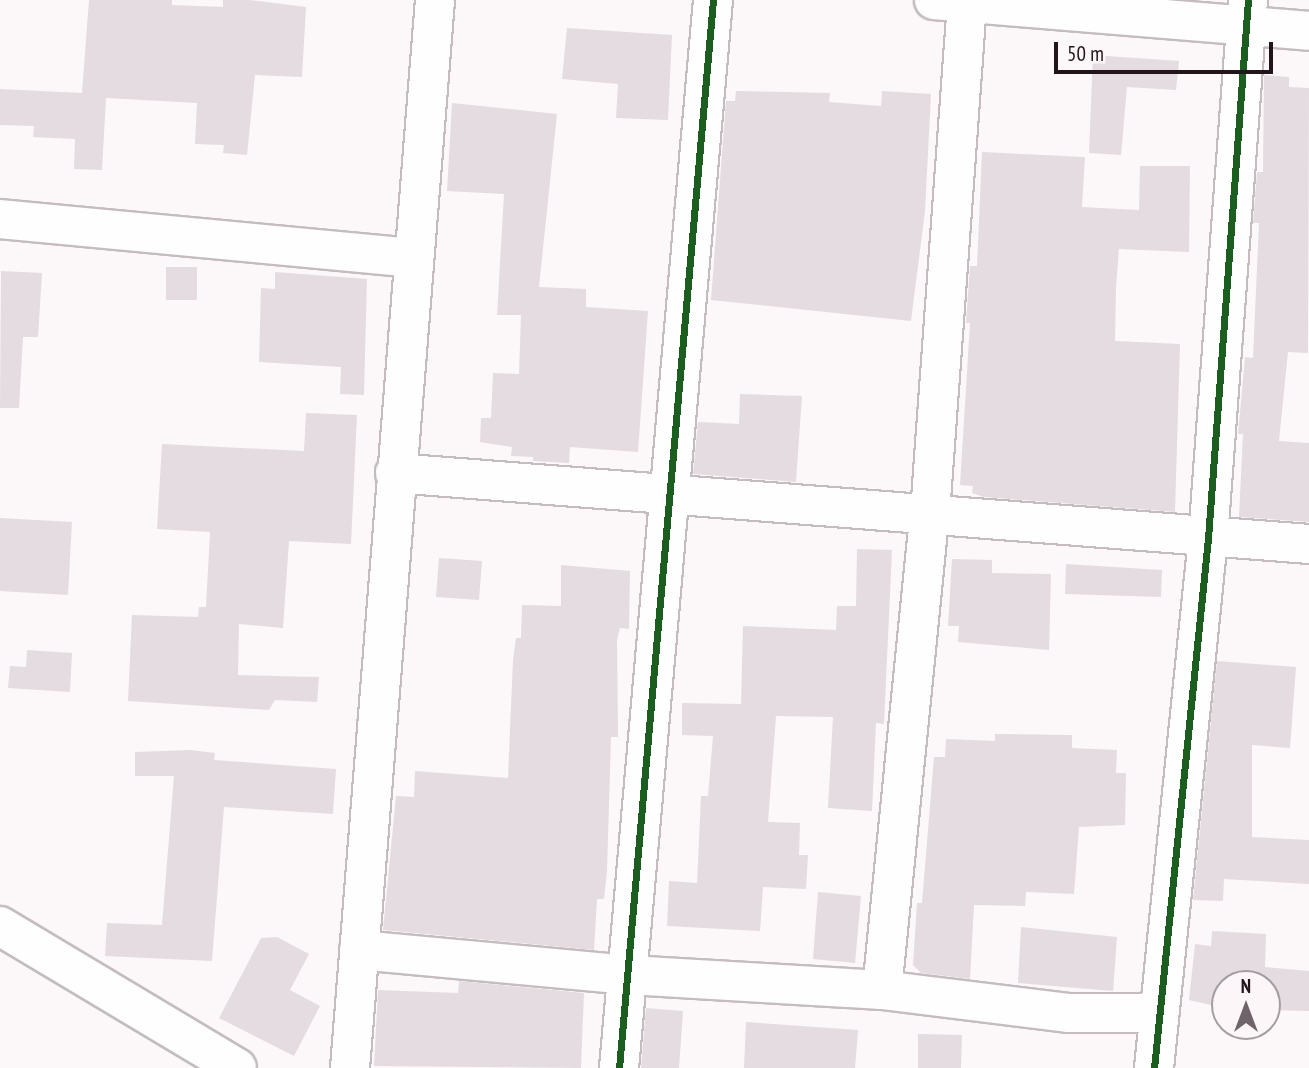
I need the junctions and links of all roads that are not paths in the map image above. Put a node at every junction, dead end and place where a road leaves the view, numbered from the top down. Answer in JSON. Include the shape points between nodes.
{"nodes":[{"id":1,"x":435,"y":0,"type":"edge"},
{"id":2,"x":713,"y":0,"type":"edge"},
{"id":3,"x":951,"y":1,"type":"edge"},
{"id":4,"x":1247,"y":13,"type":"edge"},
{"id":5,"x":1309,"y":31,"type":"edge"},
{"id":6,"x":0,"y":219,"type":"edge"},
{"id":7,"x":414,"y":258,"type":"junction"},
{"id":8,"x":395,"y":473,"type":"junction"},
{"id":9,"x":669,"y":493,"type":"junction"},
{"id":10,"x":930,"y":513,"type":"junction"},
{"id":11,"x":1209,"y":538,"type":"junction"},
{"id":12,"x":1309,"y":544,"type":"edge"},
{"id":13,"x":0,"y":926,"type":"edge"},
{"id":14,"x":359,"y":950,"type":"junction"},
{"id":15,"x":629,"y":975,"type":"junction"},
{"id":16,"x":882,"y":990,"type":"junction"},
{"id":17,"x":1156,"y":1013,"type":"junction"},
{"id":18,"x":237,"y":1068,"type":"edge"},
{"id":19,"x":350,"y":1068,"type":"edge"},
{"id":20,"x":619,"y":1068,"type":"edge"},
{"id":21,"x":1154,"y":1068,"type":"edge"}],
"edges":[{"from":1,"to":7,"type":"street"},
{"from":2,"to":9,"type":"street"},
{"from":3,"to":4,"type":"street"},
{"from":3,"to":10,"type":"street"},
{"from":4,"to":5,"type":"street"},
{"from":4,"to":11,"type":"street"},
{"from":6,"to":7,"type":"street"},
{"from":7,"to":8,"type":"street"},
{"from":8,"to":9,"type":"street"},
{"from":8,"to":14,"type":"street"},
{"from":9,"to":10,"type":"street"},
{"from":9,"to":15,"type":"street"},
{"from":10,"to":11,"type":"street"},
{"from":10,"to":16,"type":"street"},
{"from":11,"to":12,"type":"street"},
{"from":11,"to":17,"type":"street"},
{"from":13,"to":18,"type":"street"},
{"from":14,"to":15,"type":"street"},
{"from":14,"to":19,"type":"street"},
{"from":15,"to":16,"type":"street"},
{"from":15,"to":20,"type":"street"},
{"from":16,"to":17,"type":"street","via":[[1068,1013]]},
{"from":17,"to":21,"type":"street"}]}
